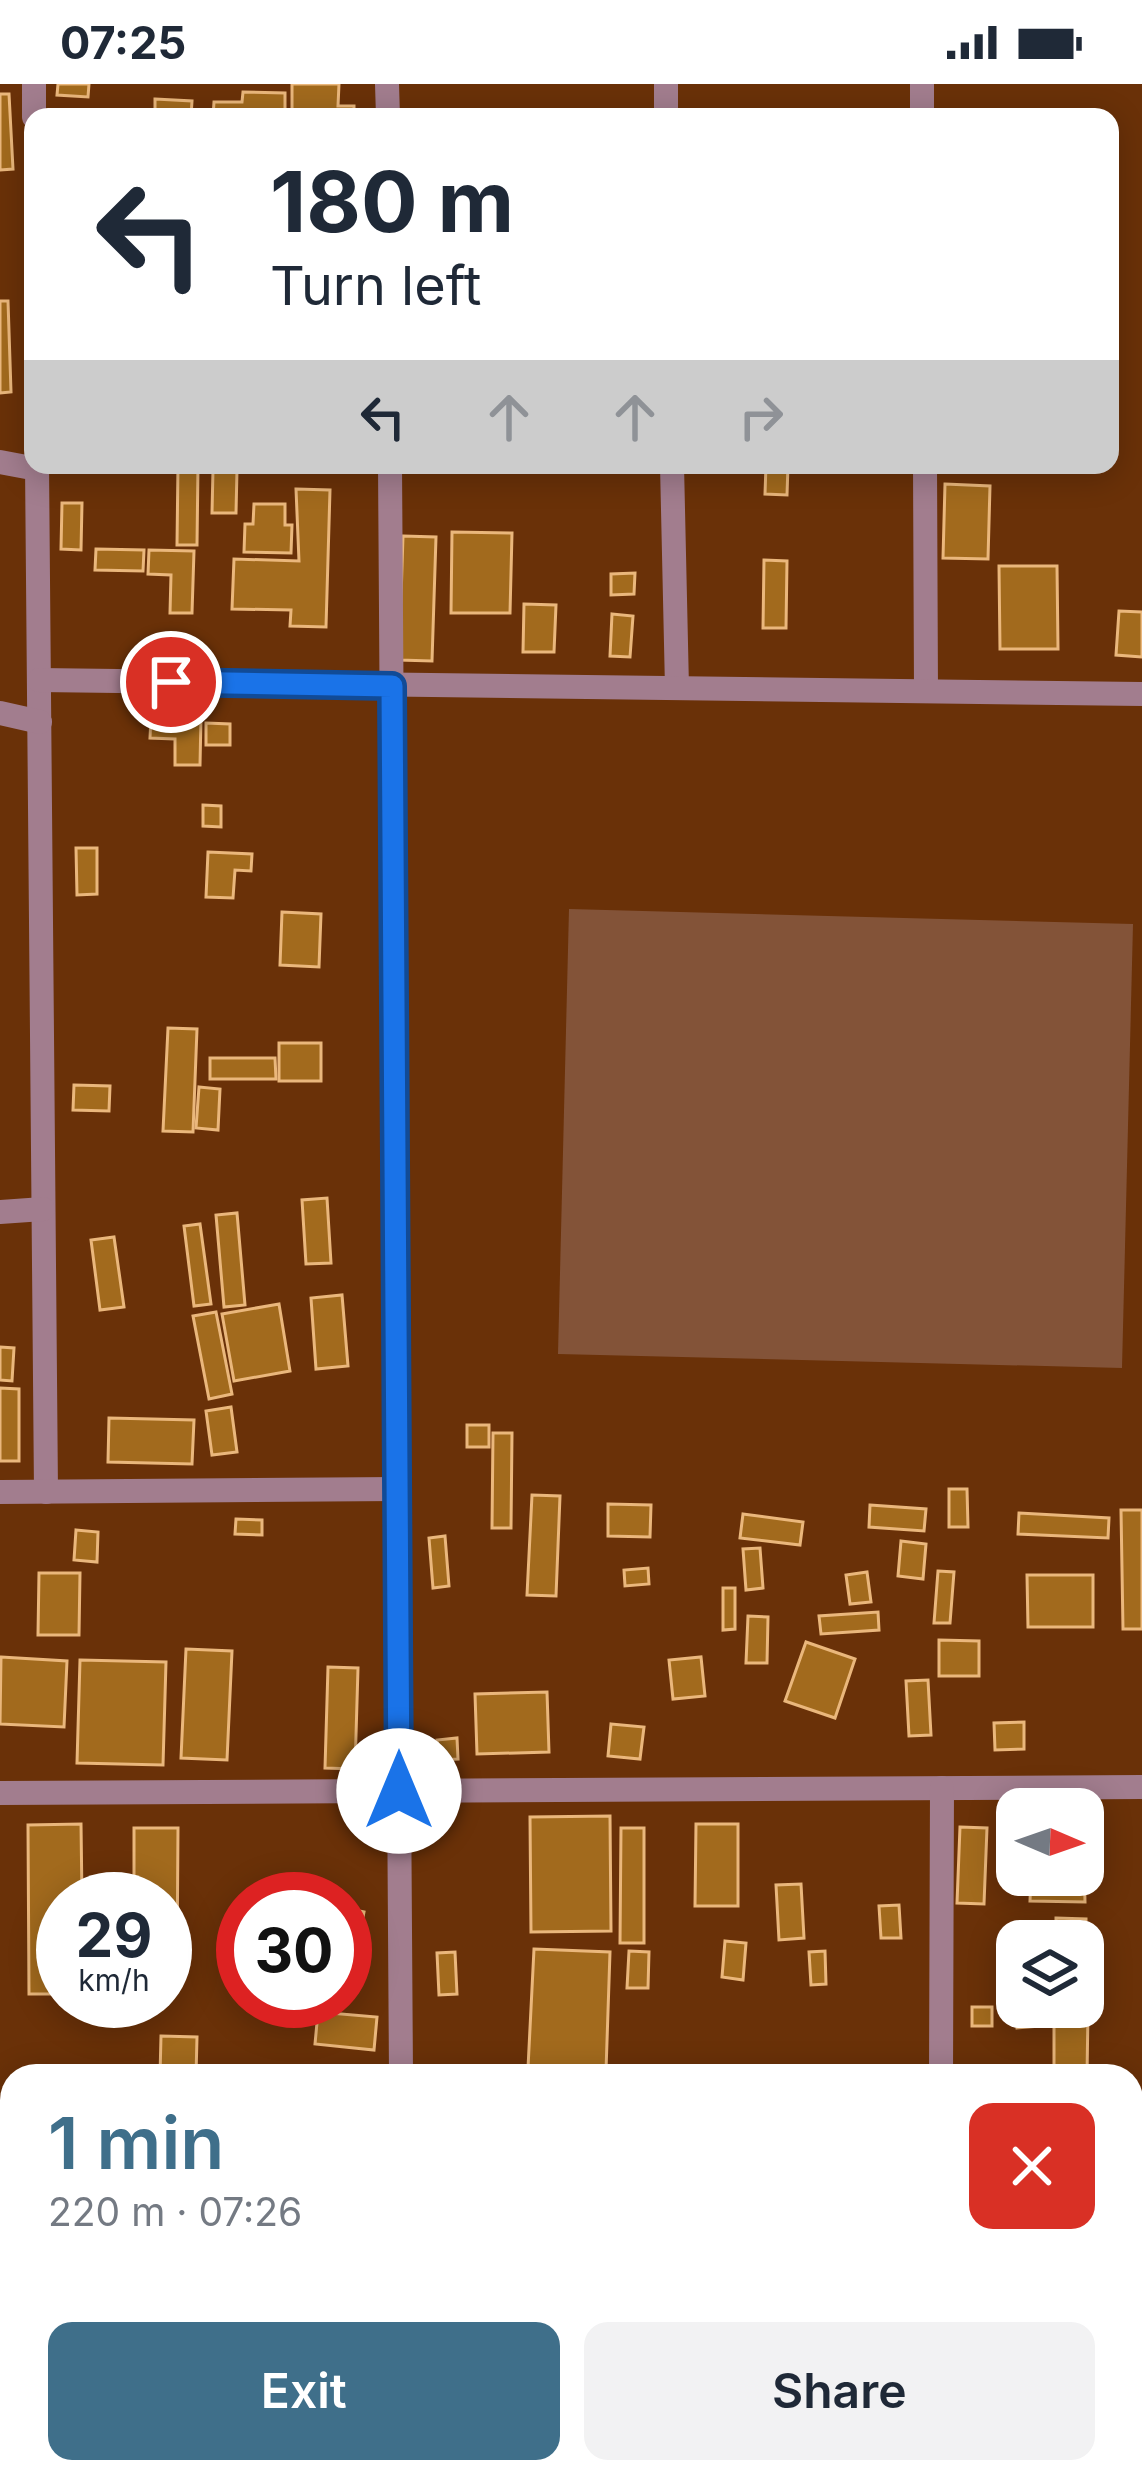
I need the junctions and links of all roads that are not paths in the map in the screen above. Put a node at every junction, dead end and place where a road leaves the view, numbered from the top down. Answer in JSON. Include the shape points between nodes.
{"nodes":[{"id":1,"x":38,"y":474,"type":"edge"},
{"id":2,"x":390,"y":474,"type":"edge"},
{"id":3,"x":673,"y":474,"type":"edge"},
{"id":4,"x":925,"y":474,"type":"edge"},
{"id":5,"x":39,"y":680,"type":"junction"},
{"id":6,"x":392,"y":686,"type":"junction"},
{"id":7,"x":676,"y":688,"type":"junction"},
{"id":8,"x":926,"y":691,"type":"junction"},
{"id":9,"x":1142,"y":694,"type":"edge"},
{"id":10,"x":0,"y":713,"type":"edge"},
{"id":11,"x":40,"y":722,"type":"junction"},
{"id":12,"x":43,"y":1209,"type":"junction"},
{"id":13,"x":0,"y":1212,"type":"edge"},
{"id":14,"x":397,"y":1489,"type":"junction"},
{"id":15,"x":0,"y":1492,"type":"edge"},
{"id":16,"x":46,"y":1492,"type":"junction"},
{"id":17,"x":1142,"y":1787,"type":"edge"},
{"id":18,"x":942,"y":1788,"type":"junction"},
{"id":19,"x":399,"y":1791,"type":"junction"},
{"id":20,"x":0,"y":1793,"type":"edge"},
{"id":21,"x":401,"y":2064,"type":"edge"},
{"id":22,"x":941,"y":2064,"type":"edge"}],
"edges":[{"from":1,"to":5,"type":"street"},
{"from":2,"to":6,"type":"street"},
{"from":3,"to":7,"type":"street"},
{"from":4,"to":8,"type":"street"},
{"from":5,"to":6,"type":"street"},
{"from":5,"to":11,"type":"street"},
{"from":6,"to":7,"type":"street"},
{"from":6,"to":14,"type":"street"},
{"from":7,"to":8,"type":"street"},
{"from":8,"to":9,"type":"street"},
{"from":10,"to":11,"type":"street"},
{"from":11,"to":12,"type":"street"},
{"from":12,"to":13,"type":"street"},
{"from":12,"to":16,"type":"street"},
{"from":14,"to":16,"type":"street"},
{"from":14,"to":19,"type":"street"},
{"from":15,"to":16,"type":"street"},
{"from":17,"to":18,"type":"street"},
{"from":18,"to":19,"type":"street"},
{"from":18,"to":22,"type":"street"},
{"from":19,"to":20,"type":"street"},
{"from":19,"to":21,"type":"street"}]}
